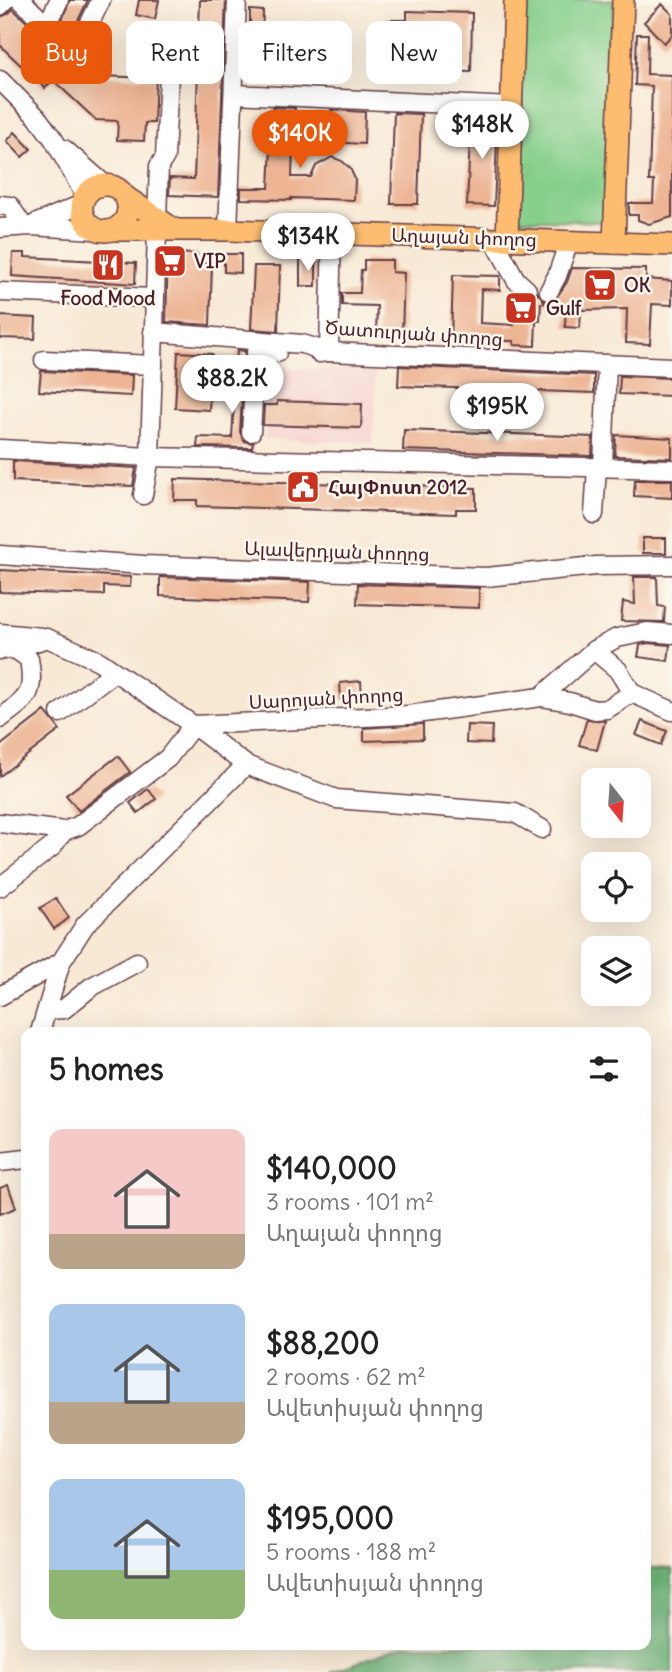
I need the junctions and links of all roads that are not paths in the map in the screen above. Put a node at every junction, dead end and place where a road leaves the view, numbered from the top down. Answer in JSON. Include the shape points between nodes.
{"nodes":[{"id":1,"x":6,"y":0,"type":"edge"},
{"id":2,"x":21,"y":0,"type":"edge"},
{"id":3,"x":59,"y":0,"type":"edge"},
{"id":4,"x":101,"y":0,"type":"edge"},
{"id":5,"x":237,"y":0,"type":"edge"},
{"id":6,"x":515,"y":0,"type":"edge"},
{"id":7,"x":623,"y":0,"type":"edge"},
{"id":8,"x":0,"y":6,"type":"edge"},
{"id":9,"x":42,"y":21,"type":"edge"},
{"id":10,"x":49,"y":21,"type":"edge"},
{"id":11,"x":91,"y":21,"type":"edge"},
{"id":12,"x":0,"y":80,"type":"edge"},
{"id":13,"x":169,"y":84,"type":"edge"},
{"id":14,"x":234,"y":94,"type":"junction"},
{"id":15,"x":512,"y":107,"type":"junction"},
{"id":16,"x":54,"y":140,"type":"junction"},
{"id":17,"x":104,"y":184,"type":"junction"},
{"id":18,"x":127,"y":198,"type":"junction"},
{"id":19,"x":83,"y":200,"type":"junction"},
{"id":20,"x":0,"y":205,"type":"edge"},
{"id":21,"x":27,"y":226,"type":"junction"},
{"id":22,"x":162,"y":226,"type":"junction"},
{"id":23,"x":0,"y":228,"type":"edge"},
{"id":24,"x":105,"y":230,"type":"junction"},
{"id":25,"x":228,"y":230,"type":"junction"},
{"id":26,"x":332,"y":233,"type":"junction"},
{"id":27,"x":500,"y":238,"type":"junction"},
{"id":28,"x":569,"y":241,"type":"junction"},
{"id":29,"x":614,"y":243,"type":"junction"},
{"id":30,"x":672,"y":245,"type":"edge"},
{"id":31,"x":527,"y":290,"type":"dead end"},
{"id":32,"x":549,"y":291,"type":"dead end"},
{"id":33,"x":0,"y":292,"type":"edge"},
{"id":34,"x":155,"y":298,"type":"junction"},
{"id":35,"x":153,"y":332,"type":"junction"},
{"id":36,"x":329,"y":352,"type":"junction"},
{"id":37,"x":44,"y":360,"type":"dead end"},
{"id":38,"x":607,"y":364,"type":"junction"},
{"id":39,"x":153,"y":365,"type":"junction"},
{"id":40,"x":672,"y":367,"type":"edge"},
{"id":41,"x":251,"y":432,"type":"dead end"},
{"id":42,"x":0,"y":449,"type":"edge"},
{"id":43,"x":150,"y":457,"type":"junction"},
{"id":44,"x":600,"y":467,"type":"junction"},
{"id":45,"x":672,"y":469,"type":"edge"},
{"id":46,"x":143,"y":495,"type":"dead end"},
{"id":47,"x":594,"y":514,"type":"dead end"},
{"id":48,"x":0,"y":555,"type":"edge"},
{"id":49,"x":672,"y":565,"type":"edge"},
{"id":50,"x":0,"y":633,"type":"edge"},
{"id":51,"x":672,"y":635,"type":"edge"},
{"id":52,"x":47,"y":638,"type":"junction"},
{"id":53,"x":7,"y":650,"type":"edge"},
{"id":54,"x":594,"y":650,"type":"junction"},
{"id":55,"x":114,"y":673,"type":"junction"},
{"id":56,"x":632,"y":693,"type":"junction"},
{"id":57,"x":541,"y":697,"type":"junction"},
{"id":58,"x":672,"y":711,"type":"edge"},
{"id":59,"x":60,"y":713,"type":"dead end"},
{"id":60,"x":0,"y":719,"type":"edge"},
{"id":61,"x":193,"y":725,"type":"junction"},
{"id":62,"x":246,"y":765,"type":"junction"},
{"id":63,"x":0,"y":823,"type":"edge"},
{"id":64,"x":542,"y":829,"type":"dead end"},
{"id":65,"x":64,"y":831,"type":"junction"},
{"id":66,"x":0,"y":887,"type":"edge"},
{"id":67,"x":61,"y":962,"type":"junction"},
{"id":68,"x":137,"y":962,"type":"dead end"},
{"id":69,"x":0,"y":996,"type":"edge"},
{"id":70,"x":47,"y":1010,"type":"junction"},
{"id":71,"x":42,"y":1027,"type":"edge"},
{"id":72,"x":21,"y":1160,"type":"edge"},
{"id":73,"x":0,"y":1162,"type":"edge"}],
"edges":[{"from":1,"to":8,"type":"street"},
{"from":2,"to":9,"type":"street"},
{"from":3,"to":10,"type":"street"},
{"from":4,"to":11,"type":"street"},
{"from":5,"to":14,"type":"street"},
{"from":6,"to":15,"type":"main road"},
{"from":7,"to":29,"type":"main road"},
{"from":12,"to":16,"type":"street"},
{"from":13,"to":22,"type":"street","via":[[165,157],[159,166]]},
{"from":14,"to":15,"type":"street"},
{"from":14,"to":25,"type":"street"},
{"from":15,"to":27,"type":"main road"},
{"from":16,"to":17,"type":"street"},
{"from":16,"to":19,"type":"street"},
{"from":17,"to":18,"type":"main road"},
{"from":17,"to":19,"type":"main road"},
{"from":18,"to":22,"type":"main road"},
{"from":18,"to":24,"type":"main road","via":[[127,217]]},
{"from":19,"to":21,"type":"street","name":"Աղայան փողոց"},
{"from":19,"to":24,"type":"main road","via":[[84,219]]},
{"from":20,"to":21,"type":"street","via":[[10,206]]},
{"from":21,"to":23,"type":"street","name":"Աղայան փողոց"},
{"from":21,"to":24,"type":"street","name":"Աղայան փողոց"},
{"from":22,"to":24,"type":"main road","name":"Աղայան փողոց"},
{"from":22,"to":25,"type":"main road","name":"Աղայան փողոց"},
{"from":22,"to":34,"type":"street"},
{"from":25,"to":26,"type":"main road","name":"Աղայան փողոց"},
{"from":26,"to":27,"type":"main road","name":"Աղայան փողոց"},
{"from":26,"to":36,"type":"street"},
{"from":27,"to":28,"type":"main road","name":"Աղայան փողոց"},
{"from":27,"to":31,"type":"street","via":[[516,280]]},
{"from":28,"to":29,"type":"main road","name":"Աղայան փողոց"},
{"from":28,"to":32,"type":"street"},
{"from":29,"to":30,"type":"main road","name":"Աղայան փողոց"},
{"from":33,"to":34,"type":"street"},
{"from":34,"to":35,"type":"street"},
{"from":35,"to":36,"type":"street","name":"Ծատուրյան փողոց","via":[[302,344]]},
{"from":35,"to":39,"type":"street"},
{"from":36,"to":38,"type":"street","name":"Ծատուրյան փողոց"},
{"from":36,"to":41,"type":"street","via":[[256,352]]},
{"from":37,"to":39,"type":"street"},
{"from":38,"to":40,"type":"street","name":"Ծատուրյան փողոց"},
{"from":38,"to":44,"type":"street"},
{"from":39,"to":43,"type":"street"},
{"from":42,"to":43,"type":"street"},
{"from":43,"to":44,"type":"street"},
{"from":43,"to":46,"type":"street"},
{"from":44,"to":45,"type":"street"},
{"from":44,"to":47,"type":"street"},
{"from":48,"to":49,"type":"street","name":"Ալավերդյան փողոց","via":[[486,577],[596,566]]},
{"from":50,"to":52,"type":"street"},
{"from":51,"to":54,"type":"street","via":[[647,632],[617,638]]},
{"from":52,"to":53,"type":"street"},
{"from":52,"to":55,"type":"street","via":[[99,661]]},
{"from":53,"to":60,"type":"street","via":[[29,659],[33,681],[26,699]]},
{"from":54,"to":56,"type":"street","via":[[618,670]]},
{"from":54,"to":57,"type":"street"},
{"from":55,"to":59,"type":"street"},
{"from":55,"to":61,"type":"street"},
{"from":56,"to":57,"type":"street","name":"Սարոյան փողոց","via":[[607,709],[595,710]]},
{"from":56,"to":58,"type":"street"},
{"from":57,"to":61,"type":"street","name":"Սարոյան փողոց","via":[[408,715]]},
{"from":61,"to":62,"type":"street"},
{"from":61,"to":65,"type":"street","via":[[168,758],[78,826]]},
{"from":62,"to":64,"type":"street","via":[[336,799],[515,813]]},
{"from":62,"to":67,"type":"street","via":[[85,925]]},
{"from":63,"to":65,"type":"street"},
{"from":65,"to":66,"type":"street"},
{"from":67,"to":69,"type":"street"},
{"from":67,"to":70,"type":"street"},
{"from":68,"to":70,"type":"street","via":[[64,1009]]},
{"from":70,"to":71,"type":"street"},
{"from":72,"to":73,"type":"street"}]}
